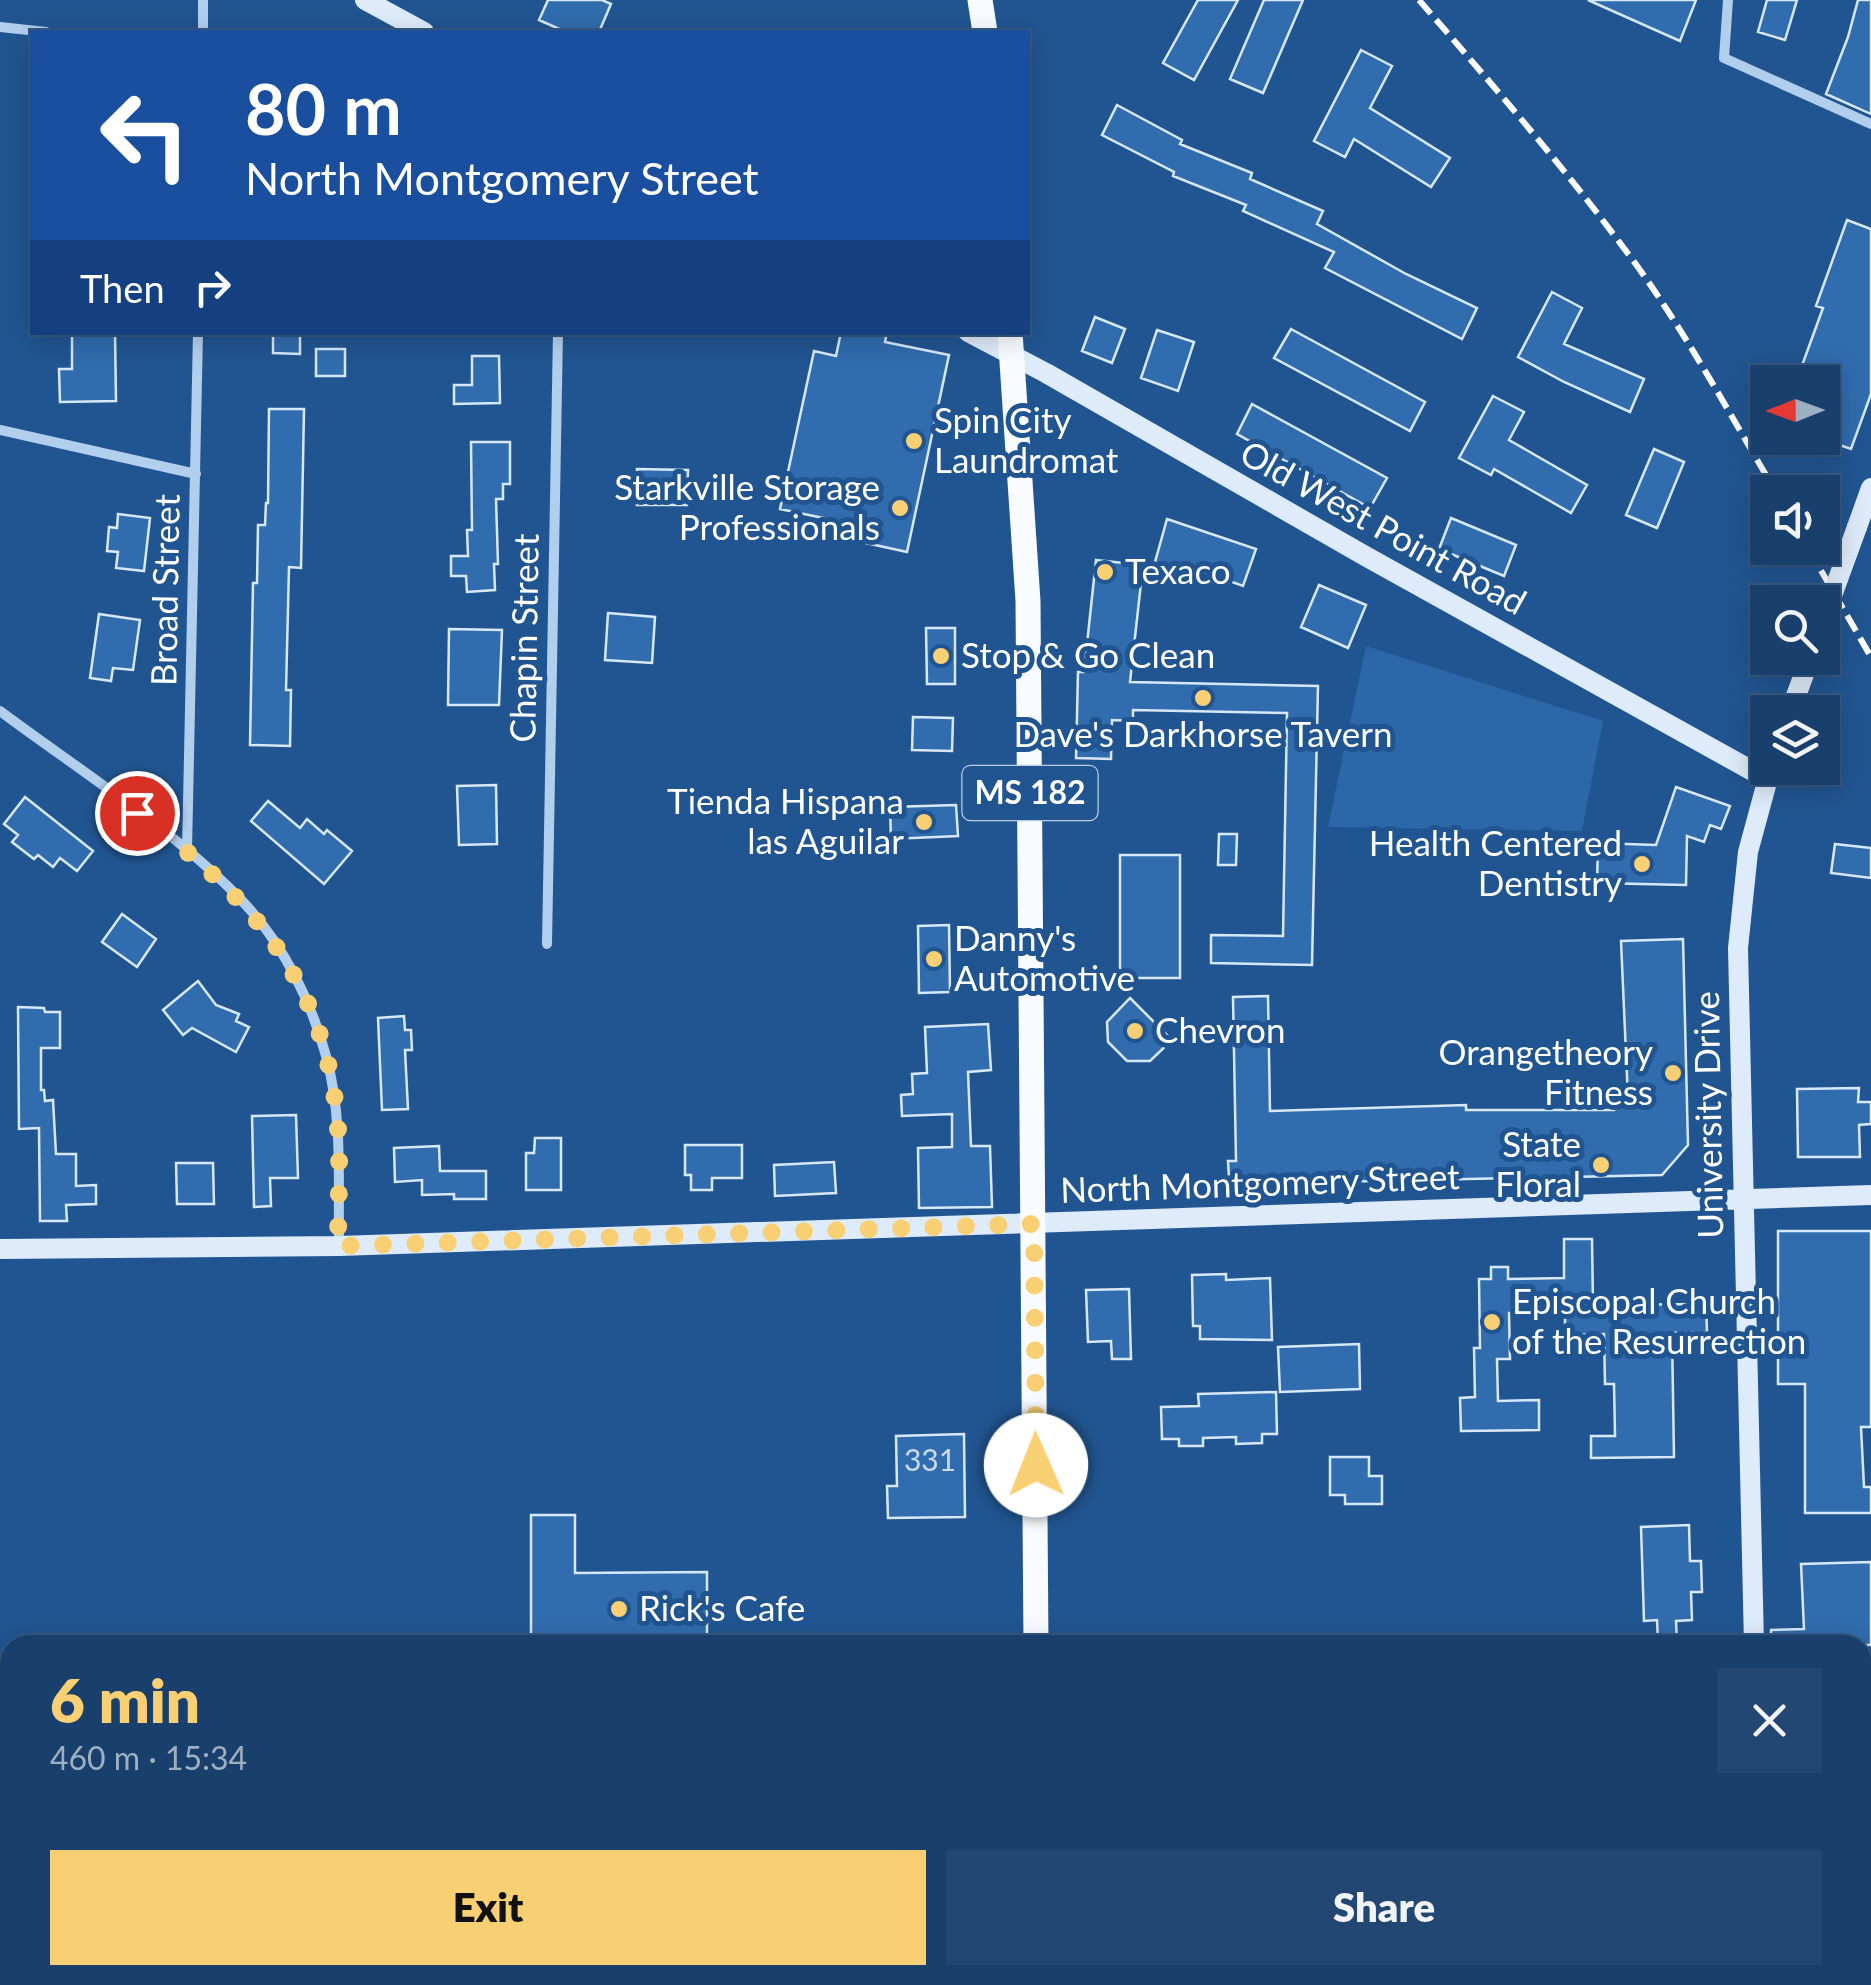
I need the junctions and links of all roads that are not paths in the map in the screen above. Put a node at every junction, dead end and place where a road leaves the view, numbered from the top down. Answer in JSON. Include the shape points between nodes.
{"nodes":[{"id":1,"x":203,"y":0,"type":"edge"},
{"id":2,"x":365,"y":0,"type":"edge"},
{"id":3,"x":980,"y":0,"type":"edge"},
{"id":4,"x":1728,"y":0,"type":"edge"},
{"id":5,"x":0,"y":27,"type":"edge"},
{"id":6,"x":30,"y":30,"type":"edge"},
{"id":7,"x":203,"y":30,"type":"edge"},
{"id":8,"x":420,"y":30,"type":"edge"},
{"id":9,"x":984,"y":30,"type":"edge"},
{"id":10,"x":1871,"y":124,"type":"edge"},
{"id":11,"x":198,"y":335,"type":"edge"},
{"id":12,"x":558,"y":335,"type":"edge"},
{"id":13,"x":979,"y":335,"type":"edge"},
{"id":14,"x":1011,"y":344,"type":"edge"},
{"id":15,"x":0,"y":430,"type":"edge"},
{"id":16,"x":196,"y":474,"type":"junction"},
{"id":17,"x":1871,"y":488,"type":"edge"},
{"id":18,"x":1835,"y":585,"type":"edge"},
{"id":19,"x":0,"y":712,"type":"edge"},
{"id":20,"x":1750,"y":764,"type":"edge"},
{"id":21,"x":1766,"y":785,"type":"edge"},
{"id":22,"x":187,"y":850,"type":"junction"},
{"id":23,"x":547,"y":944,"type":"dead end"},
{"id":24,"x":1871,"y":1194,"type":"edge"},
{"id":25,"x":1742,"y":1198,"type":"junction"},
{"id":26,"x":1034,"y":1224,"type":"junction"},
{"id":27,"x":338,"y":1246,"type":"junction"},
{"id":28,"x":0,"y":1250,"type":"edge"},
{"id":29,"x":1036,"y":1635,"type":"edge"},
{"id":30,"x":1754,"y":1635,"type":"edge"}],
"edges":[{"from":1,"to":7,"type":"street"},
{"from":2,"to":8,"type":"street"},
{"from":3,"to":9,"type":"main road"},
{"from":4,"to":10,"type":"street","via":[[1724,58]]},
{"from":5,"to":6,"type":"street"},
{"from":11,"to":16,"type":"street","name":"Broad Street"},
{"from":12,"to":23,"type":"street","name":"Chapin Street"},
{"from":13,"to":14,"type":"street","name":"Old West Point Road"},
{"from":14,"to":20,"type":"street","name":"Old West Point Road","via":[[1046,373],[1352,549]]},
{"from":14,"to":26,"type":"main road","number":"MS 182","via":[[1028,601]]},
{"from":15,"to":16,"type":"street"},
{"from":16,"to":22,"type":"street","name":"Broad Street"},
{"from":17,"to":18,"type":"street","bridge":true},
{"from":19,"to":22,"type":"street"},
{"from":21,"to":25,"type":"street","name":"University Drive","via":[[1740,911]]},
{"from":22,"to":27,"type":"street","via":[[246,905],[298,979],[315,1021],[338,1126]]},
{"from":24,"to":25,"type":"street","name":"North Montgomery Street"},
{"from":25,"to":26,"type":"street","name":"North Montgomery Street"},
{"from":25,"to":30,"type":"street","name":"University Drive"},
{"from":26,"to":27,"type":"street","name":"North Montgomery Street"},
{"from":26,"to":29,"type":"main road","number":"MS 182"},
{"from":27,"to":28,"type":"street","name":"North Montgomery Street"}]}
